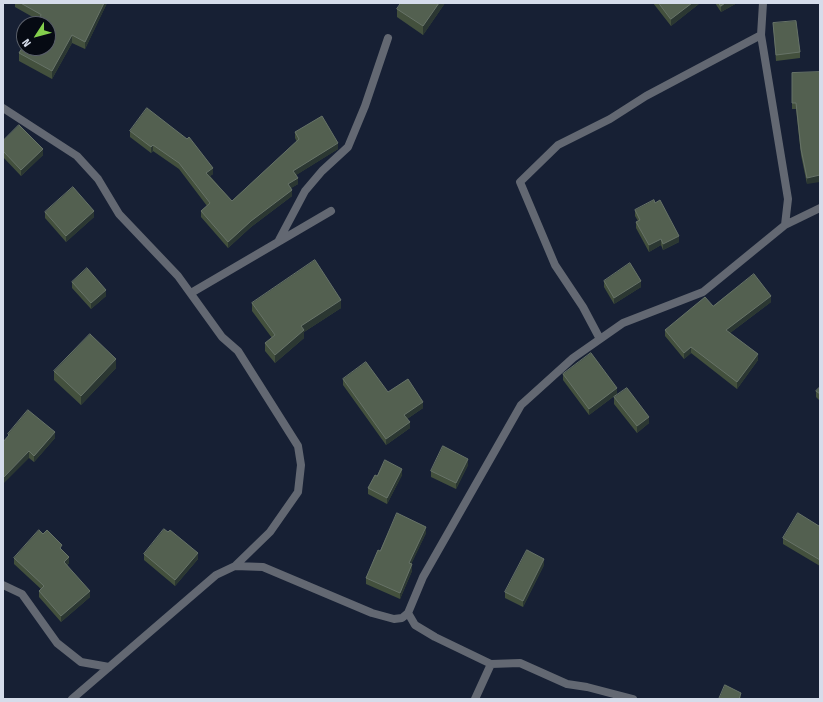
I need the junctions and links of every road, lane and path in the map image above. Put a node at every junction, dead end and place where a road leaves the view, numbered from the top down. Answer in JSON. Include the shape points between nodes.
{"nodes":[{"id":1,"x":763,"y":3,"type":"edge"},
{"id":2,"x":761,"y":35,"type":"junction"},
{"id":3,"x":388,"y":38,"type":"dead end"},
{"id":4,"x":3,"y":108,"type":"edge"},
{"id":5,"x":820,"y":208,"type":"edge"},
{"id":6,"x":331,"y":211,"type":"dead end"},
{"id":7,"x":785,"y":225,"type":"junction"},
{"id":8,"x":279,"y":240,"type":"junction"},
{"id":9,"x":191,"y":293,"type":"junction"},
{"id":10,"x":600,"y":339,"type":"junction"},
{"id":11,"x":235,"y":566,"type":"junction"},
{"id":12,"x":3,"y":585,"type":"edge"},
{"id":13,"x":408,"y":613,"type":"junction"},
{"id":14,"x":491,"y":664,"type":"junction"},
{"id":15,"x":109,"y":667,"type":"junction"},
{"id":16,"x":72,"y":699,"type":"edge"},
{"id":17,"x":475,"y":699,"type":"edge"},
{"id":18,"x":634,"y":699,"type":"edge"}],
"edges":[{"from":1,"to":2,"type":"street"},
{"from":2,"to":7,"type":"street","via":[[788,199]]},
{"from":2,"to":10,"type":"street","via":[[558,145],[520,182],[555,265]]},
{"from":3,"to":8,"type":"street","via":[[348,147],[322,171],[305,192]]},
{"from":4,"to":9,"type":"street","via":[[77,156],[98,179],[119,214]]},
{"from":5,"to":7,"type":"street"},
{"from":6,"to":8,"type":"street"},
{"from":7,"to":10,"type":"street","via":[[703,292],[623,323]]},
{"from":8,"to":9,"type":"street"},
{"from":9,"to":11,"type":"street","via":[[222,337],[238,351],[298,446],[301,465],[298,492],[270,532]]},
{"from":10,"to":13,"type":"street","via":[[573,358],[521,405],[423,578]]},
{"from":11,"to":13,"type":"street","via":[[263,567],[372,613],[394,619],[402,618]]},
{"from":11,"to":15,"type":"street","via":[[216,575]]},
{"from":12,"to":15,"type":"street","via":[[22,594],[57,643],[81,662]]},
{"from":13,"to":14,"type":"street","via":[[415,625]]},
{"from":14,"to":17,"type":"street"},
{"from":14,"to":18,"type":"street","via":[[520,663],[568,684]]},
{"from":15,"to":16,"type":"street"}]}
